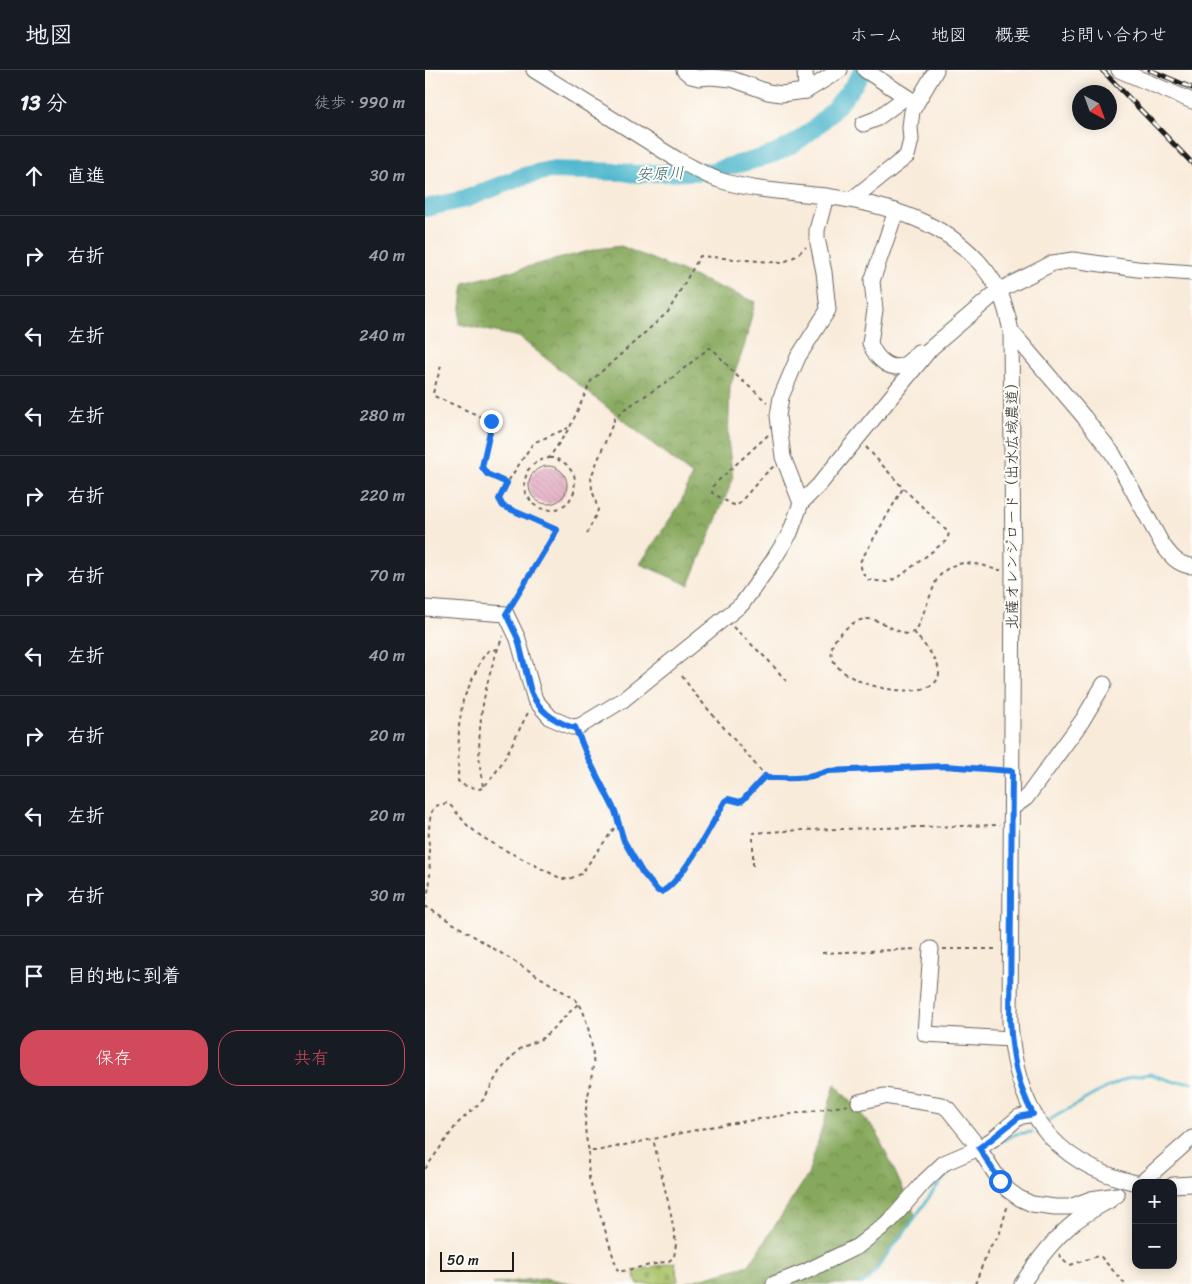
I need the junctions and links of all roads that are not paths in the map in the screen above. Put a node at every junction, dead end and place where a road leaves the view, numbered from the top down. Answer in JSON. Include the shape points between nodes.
{"nodes":[{"id":1,"x":533,"y":70,"type":"edge"},
{"id":2,"x":684,"y":70,"type":"edge"},
{"id":3,"x":805,"y":70,"type":"edge"},
{"id":4,"x":840,"y":70,"type":"edge"},
{"id":5,"x":937,"y":70,"type":"edge"},
{"id":6,"x":1119,"y":70,"type":"edge"},
{"id":7,"x":871,"y":74,"type":"edge"},
{"id":8,"x":746,"y":77,"type":"edge"},
{"id":9,"x":806,"y":91,"type":"junction"},
{"id":10,"x":911,"y":100,"type":"junction"},
{"id":11,"x":1192,"y":101,"type":"edge"},
{"id":12,"x":863,"y":124,"type":"dead end"},
{"id":13,"x":826,"y":196,"type":"junction"},
{"id":14,"x":851,"y":200,"type":"junction"},
{"id":15,"x":896,"y":211,"type":"junction"},
{"id":16,"x":1192,"y":273,"type":"edge"},
{"id":17,"x":999,"y":291,"type":"junction"},
{"id":18,"x":1011,"y":331,"type":"junction"},
{"id":19,"x":931,"y":348,"type":"junction"},
{"id":20,"x":801,"y":503,"type":"junction"},
{"id":21,"x":1192,"y":566,"type":"edge"},
{"id":22,"x":425,"y":608,"type":"edge"},
{"id":23,"x":1104,"y":684,"type":"dead end"},
{"id":24,"x":1012,"y":808,"type":"junction"},
{"id":25,"x":931,"y":949,"type":"road end"},
{"id":26,"x":1011,"y":1039,"type":"junction"},
{"id":27,"x":859,"y":1102,"type":"road end"},
{"id":28,"x":1033,"y":1114,"type":"junction"},
{"id":29,"x":1192,"y":1138,"type":"edge"},
{"id":30,"x":981,"y":1151,"type":"junction"},
{"id":31,"x":1146,"y":1179,"type":"edge"},
{"id":32,"x":1132,"y":1183,"type":"edge"},
{"id":33,"x":1177,"y":1184,"type":"edge"},
{"id":34,"x":1192,"y":1184,"type":"edge"},
{"id":35,"x":1132,"y":1186,"type":"edge"},
{"id":36,"x":1117,"y":1195,"type":"junction"},
{"id":37,"x":774,"y":1284,"type":"edge"},
{"id":38,"x":1022,"y":1284,"type":"edge"}],
"edges":[{"from":1,"to":13,"type":"street","name":"北薩オレンジロード（出水広域農道）","via":[[701,173],[755,188]]},
{"from":2,"to":8,"type":"street","via":[[699,78]]},
{"from":3,"to":9,"type":"street"},
{"from":4,"to":9,"type":"street"},
{"from":5,"to":10,"type":"street"},
{"from":6,"to":11,"type":"street"},
{"from":7,"to":10,"type":"street"},
{"from":8,"to":9,"type":"street","via":[[768,92]]},
{"from":10,"to":12,"type":"street"},
{"from":10,"to":14,"type":"street","via":[[911,140],[907,156]]},
{"from":13,"to":14,"type":"street","name":"北薩オレンジロード（出水広域農道）"},
{"from":13,"to":20,"type":"street","via":[[817,238],[828,310],[798,357],[781,397],[778,420],[783,457]]},
{"from":14,"to":15,"type":"street","name":"北薩オレンジロード（出水広域農道）"},
{"from":15,"to":17,"type":"street","name":"北薩オレンジロード（出水広域農道）","via":[[927,222],[964,246]]},
{"from":15,"to":19,"type":"street","via":[[872,281],[875,310],[870,343],[879,358],[894,367],[906,364],[920,350]]},
{"from":16,"to":17,"type":"street","via":[[1073,260],[1053,264]]},
{"from":17,"to":18,"type":"street","name":"北薩オレンジロード（出水広域農道）"},
{"from":17,"to":19,"type":"street"},
{"from":18,"to":21,"type":"street","via":[[1113,454],[1171,556],[1177,562]]},
{"from":18,"to":24,"type":"street","name":"北薩オレンジロード（出水広域農道）"},
{"from":19,"to":20,"type":"street"},
{"from":20,"to":22,"type":"street","via":[[790,533],[742,604],[623,700],[580,726],[571,727],[551,718],[535,700],[509,617]]},
{"from":23,"to":24,"type":"street","via":[[1026,798]]},
{"from":24,"to":26,"type":"street","name":"北薩オレンジロード（出水広域農道）"},
{"from":25,"to":26,"type":"street","via":[[925,1034]]},
{"from":26,"to":28,"type":"street","name":"北薩オレンジロード（出水広域農道）","via":[[1018,1080]]},
{"from":27,"to":30,"type":"street","via":[[884,1096],[942,1105]]},
{"from":28,"to":30,"type":"street","via":[[1019,1117]]},
{"from":28,"to":32,"type":"street","name":"北薩オレンジロード（出水広域農道）","via":[[1055,1142],[1083,1164]]},
{"from":29,"to":31,"type":"street"},
{"from":30,"to":36,"type":"street","via":[[1000,1181],[1032,1204],[1070,1207],[1091,1199]]},
{"from":30,"to":37,"type":"street","via":[[944,1164],[891,1220],[858,1246]]},
{"from":33,"to":34,"type":"street"},
{"from":35,"to":36,"type":"street"},
{"from":36,"to":38,"type":"street","via":[[1074,1222],[1035,1264]]}]}
